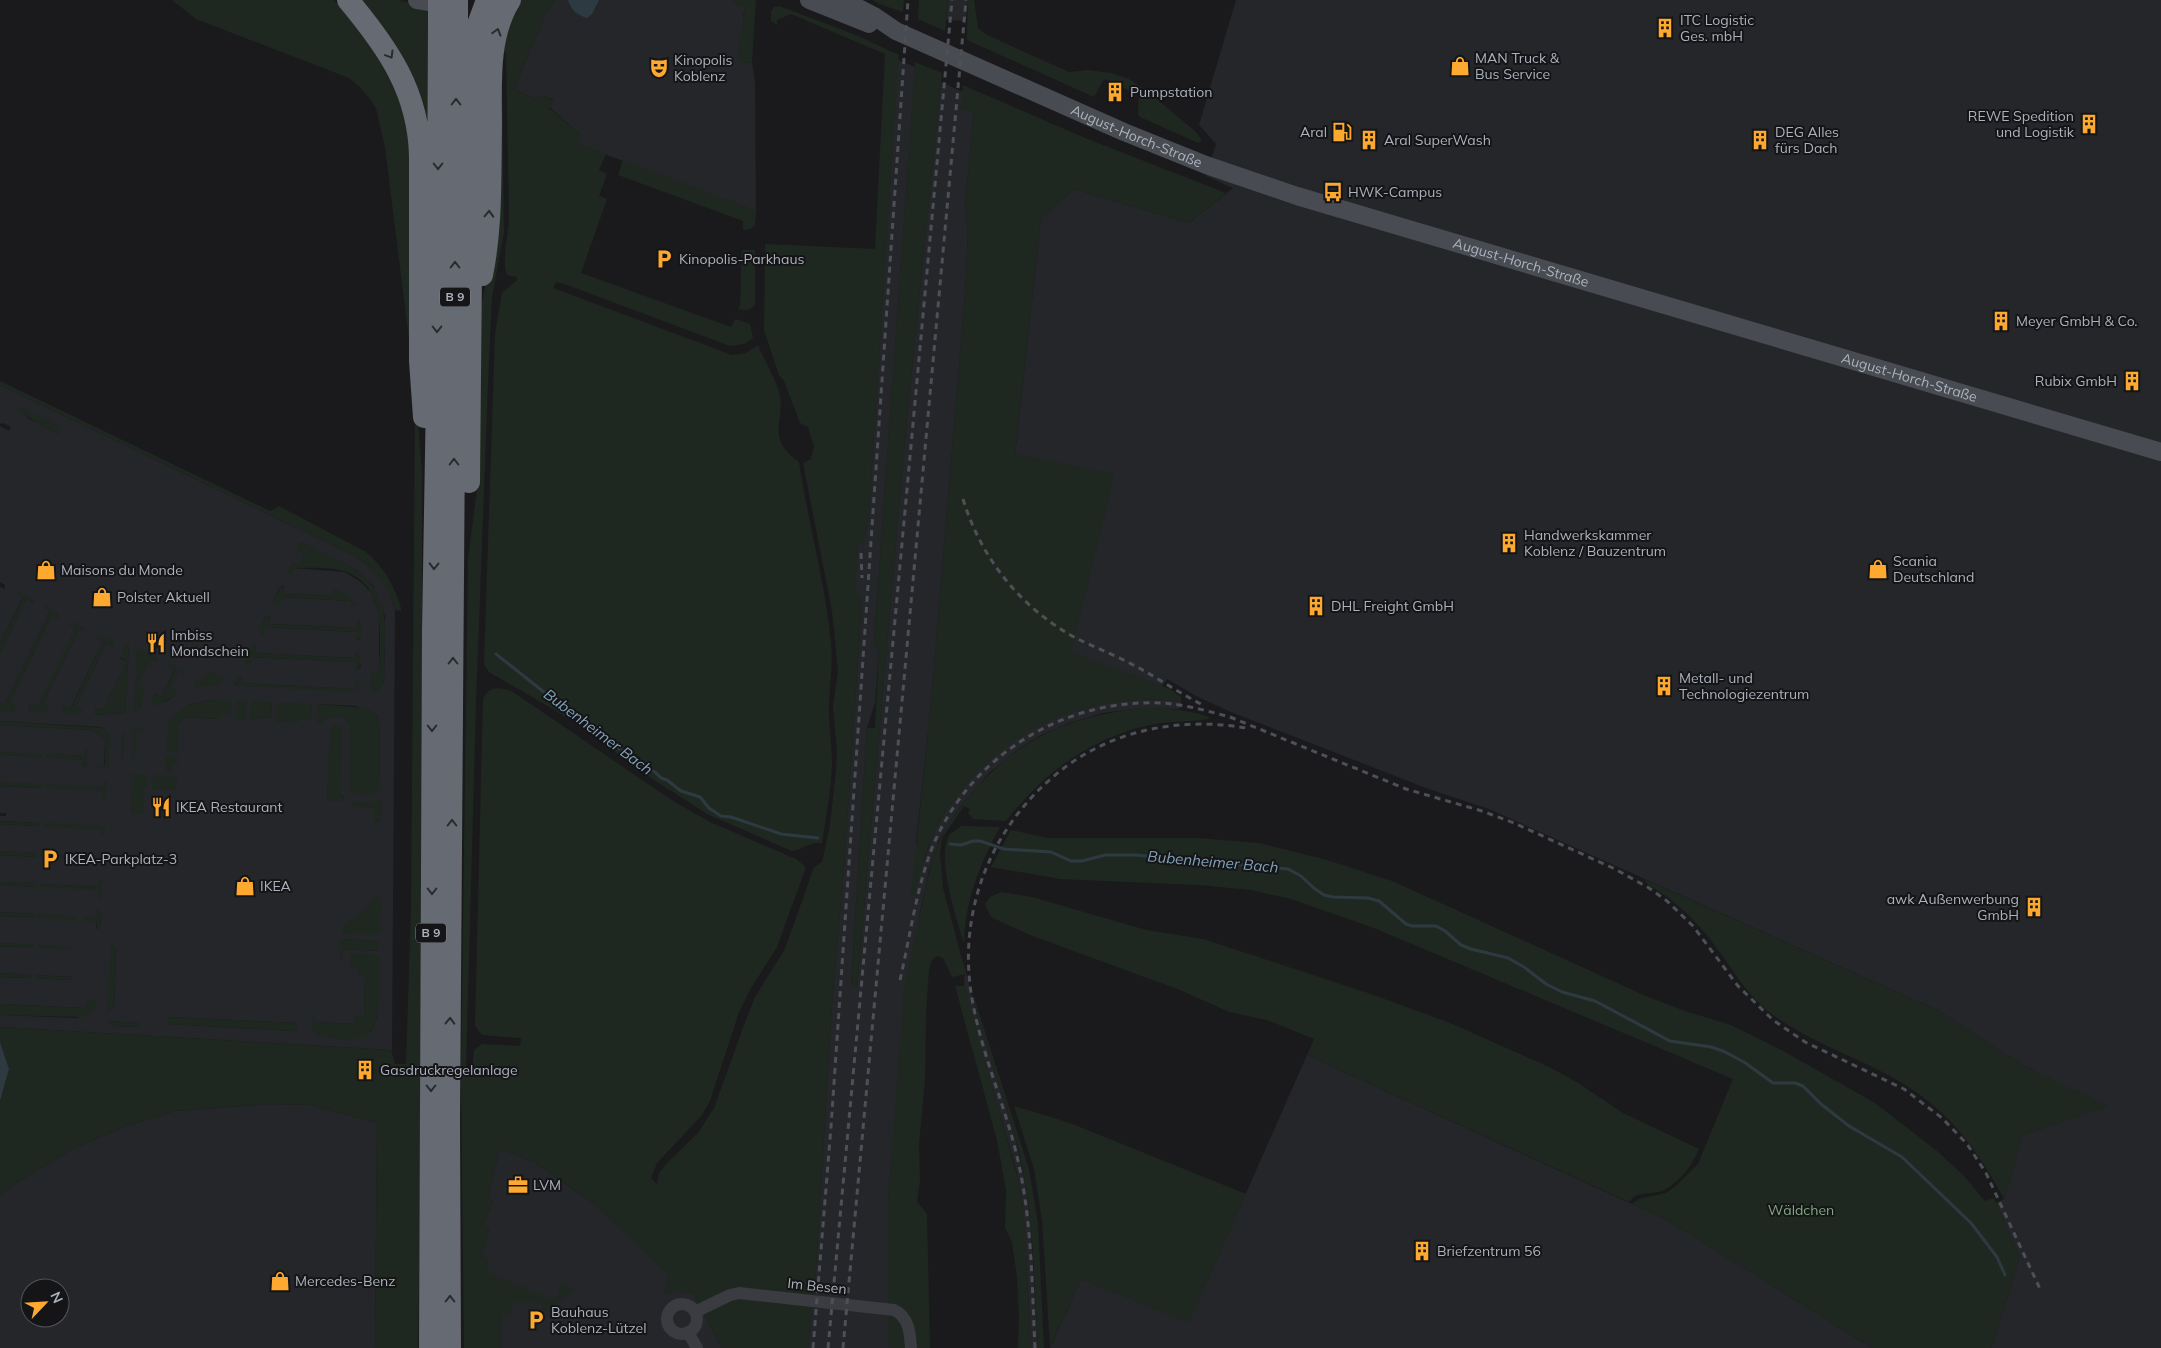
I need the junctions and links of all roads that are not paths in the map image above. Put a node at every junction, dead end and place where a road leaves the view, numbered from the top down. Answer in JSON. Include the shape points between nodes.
{"nodes":[{"id":1,"x":417,"y":0,"type":"edge"},
{"id":2,"x":439,"y":0,"type":"edge"},
{"id":3,"x":457,"y":0,"type":"edge"},
{"id":4,"x":464,"y":0,"type":"edge"},
{"id":5,"x":487,"y":0,"type":"edge"},
{"id":6,"x":510,"y":0,"type":"edge"},
{"id":7,"x":809,"y":0,"type":"edge"},
{"id":8,"x":844,"y":0,"type":"edge"},
{"id":9,"x":351,"y":3,"type":"edge"},
{"id":10,"x":896,"y":31,"type":"junction"},
{"id":11,"x":457,"y":32,"type":"junction"},
{"id":12,"x":471,"y":313,"type":"junction"},
{"id":13,"x":2161,"y":452,"type":"edge"},
{"id":14,"x":435,"y":517,"type":"junction"},
{"id":15,"x":453,"y":564,"type":"junction"},
{"id":16,"x":695,"y":1312,"type":"junction"},
{"id":17,"x":688,"y":1332,"type":"junction"},
{"id":18,"x":430,"y":1348,"type":"edge"},
{"id":19,"x":450,"y":1348,"type":"edge"},
{"id":20,"x":697,"y":1348,"type":"edge"},
{"id":21,"x":911,"y":1348,"type":"edge"}],
"edges":[{"from":1,"to":4,"type":"main road","via":[[436,3]]},
{"from":2,"to":11,"type":"highway","number":"B 9","bridge":true},
{"from":3,"to":11,"type":"highway","number":"B 9","bridge":true},
{"from":5,"to":11,"type":"highway","via":[[480,17]]},
{"from":12,"to":6,"type":"highway","one_way":true,"via":[[489,232],[493,52]]},
{"from":7,"to":10,"type":"main road","name":"August-Horch-Straße"},
{"from":8,"to":10,"type":"main road","name":"August-Horch-Straße"},
{"from":9,"to":14,"type":"highway","one_way":true,"via":[[394,60],[408,91],[417,125],[420,147],[420,377]]},
{"from":10,"to":13,"type":"main road","name":"August-Horch-Straße","via":[[1124,132],[1297,196]]},
{"from":11,"to":12,"type":"highway","via":[[472,85]]},
{"from":11,"to":14,"type":"highway","number":"B 9","one_way":true},
{"from":15,"to":11,"type":"highway","number":"B 9","one_way":true},
{"from":12,"to":15,"type":"highway","via":[[468,488]]},
{"from":14,"to":18,"type":"highway","number":"B 9","one_way":true},
{"from":19,"to":15,"type":"highway","number":"B 9","one_way":true},
{"from":16,"to":17,"type":"street","via":[[696,1324]]},
{"from":16,"to":17,"type":"street","via":[[679,1304],[667,1314],[670,1328],[681,1334]]},
{"from":16,"to":21,"type":"street","name":"Im Besen","via":[[739,1293],[888,1309],[898,1312],[906,1320]]},
{"from":17,"to":20,"type":"street"}]}
